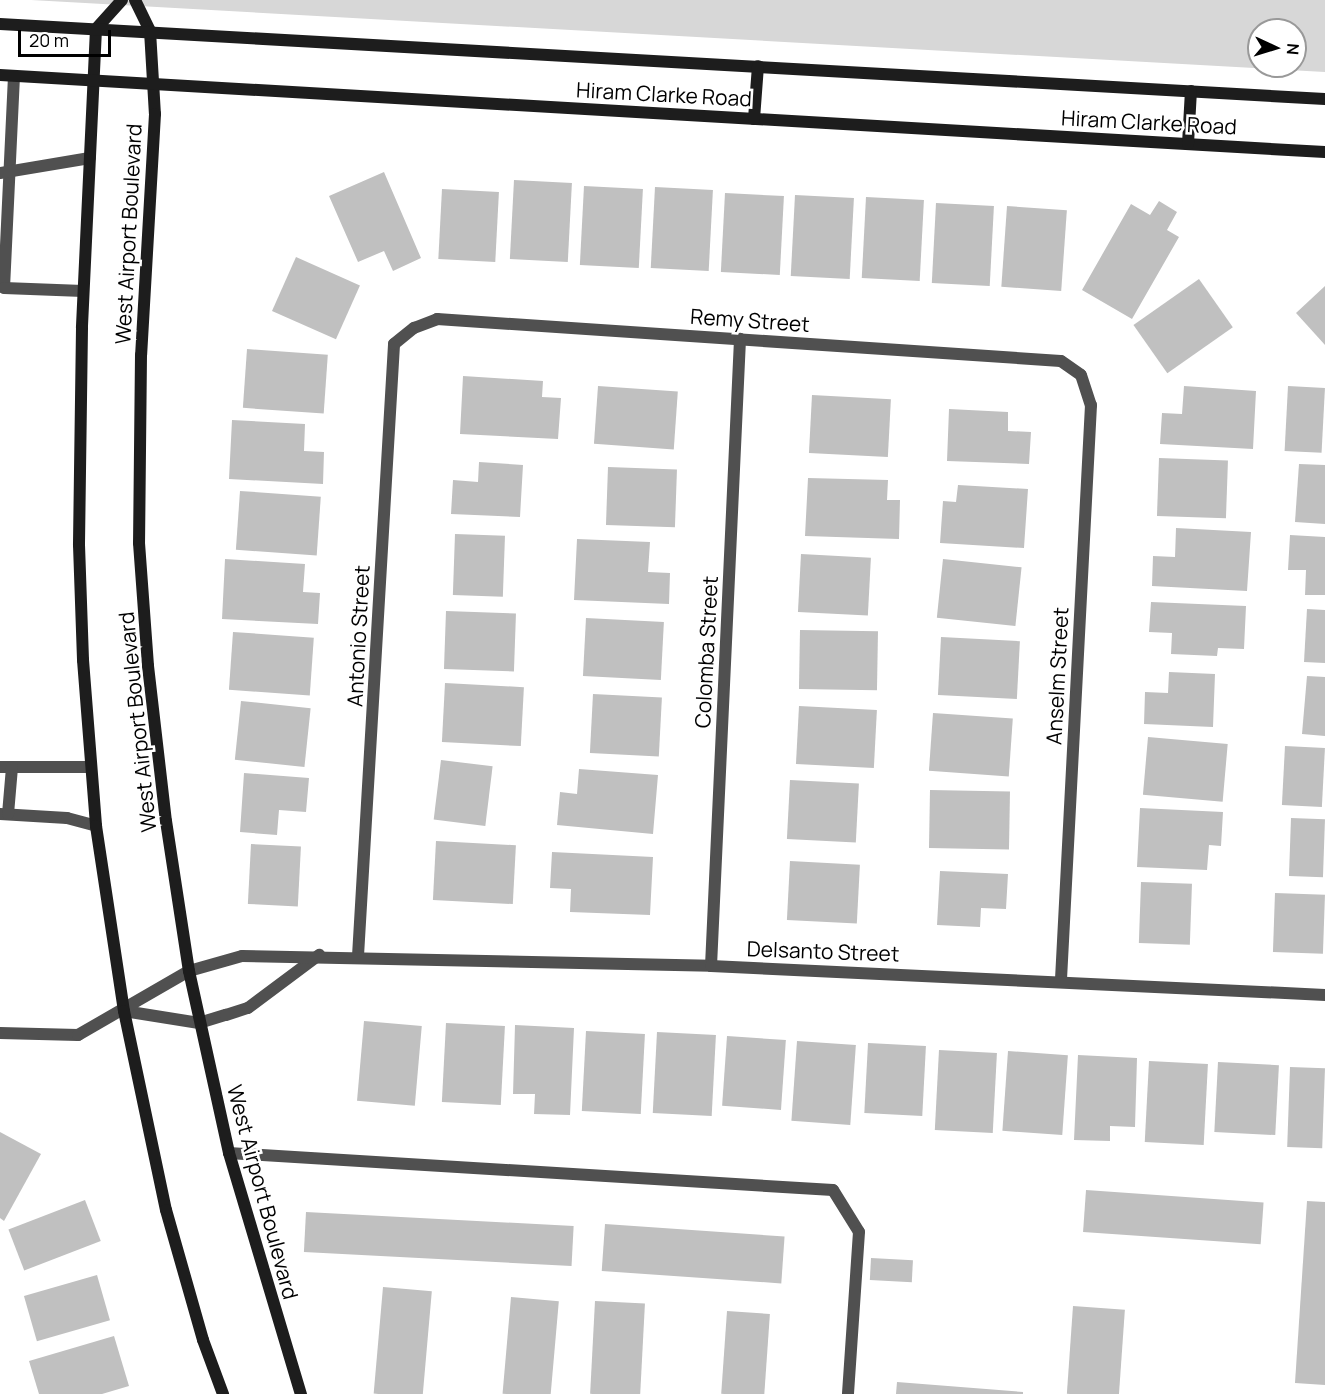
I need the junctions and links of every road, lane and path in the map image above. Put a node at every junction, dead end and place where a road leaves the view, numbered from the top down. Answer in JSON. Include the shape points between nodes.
{"nodes":[{"id":1,"x":122,"y":0,"type":"edge"},
{"id":2,"x":135,"y":0,"type":"edge"},
{"id":3,"x":0,"y":24,"type":"edge"},
{"id":4,"x":96,"y":28,"type":"junction"},
{"id":5,"x":150,"y":31,"type":"junction"},
{"id":6,"x":758,"y":66,"type":"junction"},
{"id":7,"x":0,"y":75,"type":"edge"},
{"id":8,"x":14,"y":76,"type":"junction"},
{"id":9,"x":93,"y":80,"type":"junction"},
{"id":10,"x":154,"y":84,"type":"junction"},
{"id":11,"x":1191,"y":91,"type":"junction"},
{"id":12,"x":1325,"y":99,"type":"edge"},
{"id":13,"x":754,"y":118,"type":"junction"},
{"id":14,"x":1188,"y":144,"type":"junction"},
{"id":15,"x":1325,"y":152,"type":"edge"},
{"id":16,"x":90,"y":158,"type":"junction"},
{"id":17,"x":5,"y":173,"type":"edge"},
{"id":18,"x":83,"y":291,"type":"junction"},
{"id":19,"x":414,"y":328,"type":"joint"},
{"id":20,"x":740,"y":339,"type":"junction"},
{"id":21,"x":1081,"y":375,"type":"joint"},
{"id":22,"x":6,"y":767,"type":"edge"},
{"id":23,"x":91,"y":767,"type":"junction"},
{"id":24,"x":4,"y":814,"type":"edge"},
{"id":25,"x":96,"y":826,"type":"junction"},
{"id":26,"x":319,"y":955,"type":"junction"},
{"id":27,"x":358,"y":956,"type":"junction"},
{"id":28,"x":711,"y":966,"type":"junction"},
{"id":29,"x":189,"y":971,"type":"junction"},
{"id":30,"x":1060,"y":980,"type":"junction"},
{"id":31,"x":1325,"y":995,"type":"edge"},
{"id":32,"x":124,"y":1011,"type":"junction"},
{"id":33,"x":199,"y":1023,"type":"junction"},
{"id":34,"x":0,"y":1033,"type":"edge"},
{"id":35,"x":229,"y":1153,"type":"junction"},
{"id":36,"x":223,"y":1394,"type":"edge"},
{"id":37,"x":301,"y":1394,"type":"edge"},
{"id":38,"x":848,"y":1394,"type":"edge"}],
"edges":[{"from":1,"to":4,"type":"main road"},
{"from":2,"to":5,"type":"main road"},
{"from":3,"to":4,"type":"main road","name":"Hiram Clarke Road"},
{"from":4,"to":5,"type":"main road","name":"Hiram Clarke Road"},
{"from":4,"to":9,"type":"main road","name":"West Airport Boulevard"},
{"from":5,"to":6,"type":"main road","name":"Hiram Clarke Road"},
{"from":5,"to":10,"type":"main road","name":"West Airport Boulevard"},
{"from":6,"to":11,"type":"main road","name":"Hiram Clarke Road"},
{"from":6,"to":13,"type":"main road"},
{"from":7,"to":8,"type":"main road","name":"Hiram Clarke Road"},
{"from":8,"to":9,"type":"main road","name":"Hiram Clarke Road"},
{"from":8,"to":17,"type":"street"},
{"from":9,"to":10,"type":"main road","name":"Hiram Clarke Road"},
{"from":9,"to":16,"type":"main road","name":"West Airport Boulevard"},
{"from":10,"to":13,"type":"main road","name":"Hiram Clarke Road"},
{"from":10,"to":29,"type":"main road","name":"West Airport Boulevard","via":[[141,355],[139,543],[155,726]]},
{"from":11,"to":12,"type":"main road","name":"Hiram Clarke Road"},
{"from":11,"to":14,"type":"main road"},
{"from":13,"to":14,"type":"main road","name":"Hiram Clarke Road"},
{"from":14,"to":15,"type":"main road","name":"Hiram Clarke Road"},
{"from":16,"to":17,"type":"street"},
{"from":16,"to":18,"type":"main road","name":"West Airport Boulevard"},
{"from":17,"to":18,"type":"street","via":[[4,288]]},
{"from":18,"to":23,"type":"main road","name":"West Airport Boulevard","via":[[79,545]]},
{"from":19,"to":20,"type":"street","name":"Remy Street","via":[[437,319]]},
{"from":19,"to":27,"type":"street","name":"Antonio Street","via":[[394,344]]},
{"from":20,"to":21,"type":"street","name":"Remy Street","via":[[1061,361]]},
{"from":20,"to":28,"type":"street","name":"Colomba Street"},
{"from":21,"to":30,"type":"street","name":"Anselm Street","via":[[1090,405]]},
{"from":22,"to":23,"type":"street"},
{"from":22,"to":24,"type":"street"},
{"from":23,"to":25,"type":"main road","name":"West Airport Boulevard"},
{"from":24,"to":25,"type":"street","via":[[67,818]]},
{"from":25,"to":32,"type":"main road","name":"West Airport Boulevard"},
{"from":26,"to":27,"type":"street","name":"Delsanto Street"},
{"from":26,"to":29,"type":"street","name":"Delsanto Street","via":[[242,956]]},
{"from":26,"to":33,"type":"street","via":[[249,1008]]},
{"from":27,"to":28,"type":"street","name":"Delsanto Street"},
{"from":28,"to":30,"type":"street","name":"Delsanto Street"},
{"from":29,"to":32,"type":"street","name":"Delsanto Street"},
{"from":29,"to":33,"type":"main road","name":"West Airport Boulevard"},
{"from":30,"to":31,"type":"street","name":"Delsanto Street"},
{"from":32,"to":33,"type":"street"},
{"from":32,"to":34,"type":"street","name":"Delsanto Street","via":[[78,1035]]},
{"from":32,"to":36,"type":"main road","name":"West Airport Boulevard","via":[[166,1210],[203,1341]]},
{"from":33,"to":35,"type":"main road","name":"West Airport Boulevard"},
{"from":35,"to":37,"type":"main road","name":"West Airport Boulevard"},
{"from":35,"to":38,"type":"street","via":[[833,1190],[859,1232]]}]}
